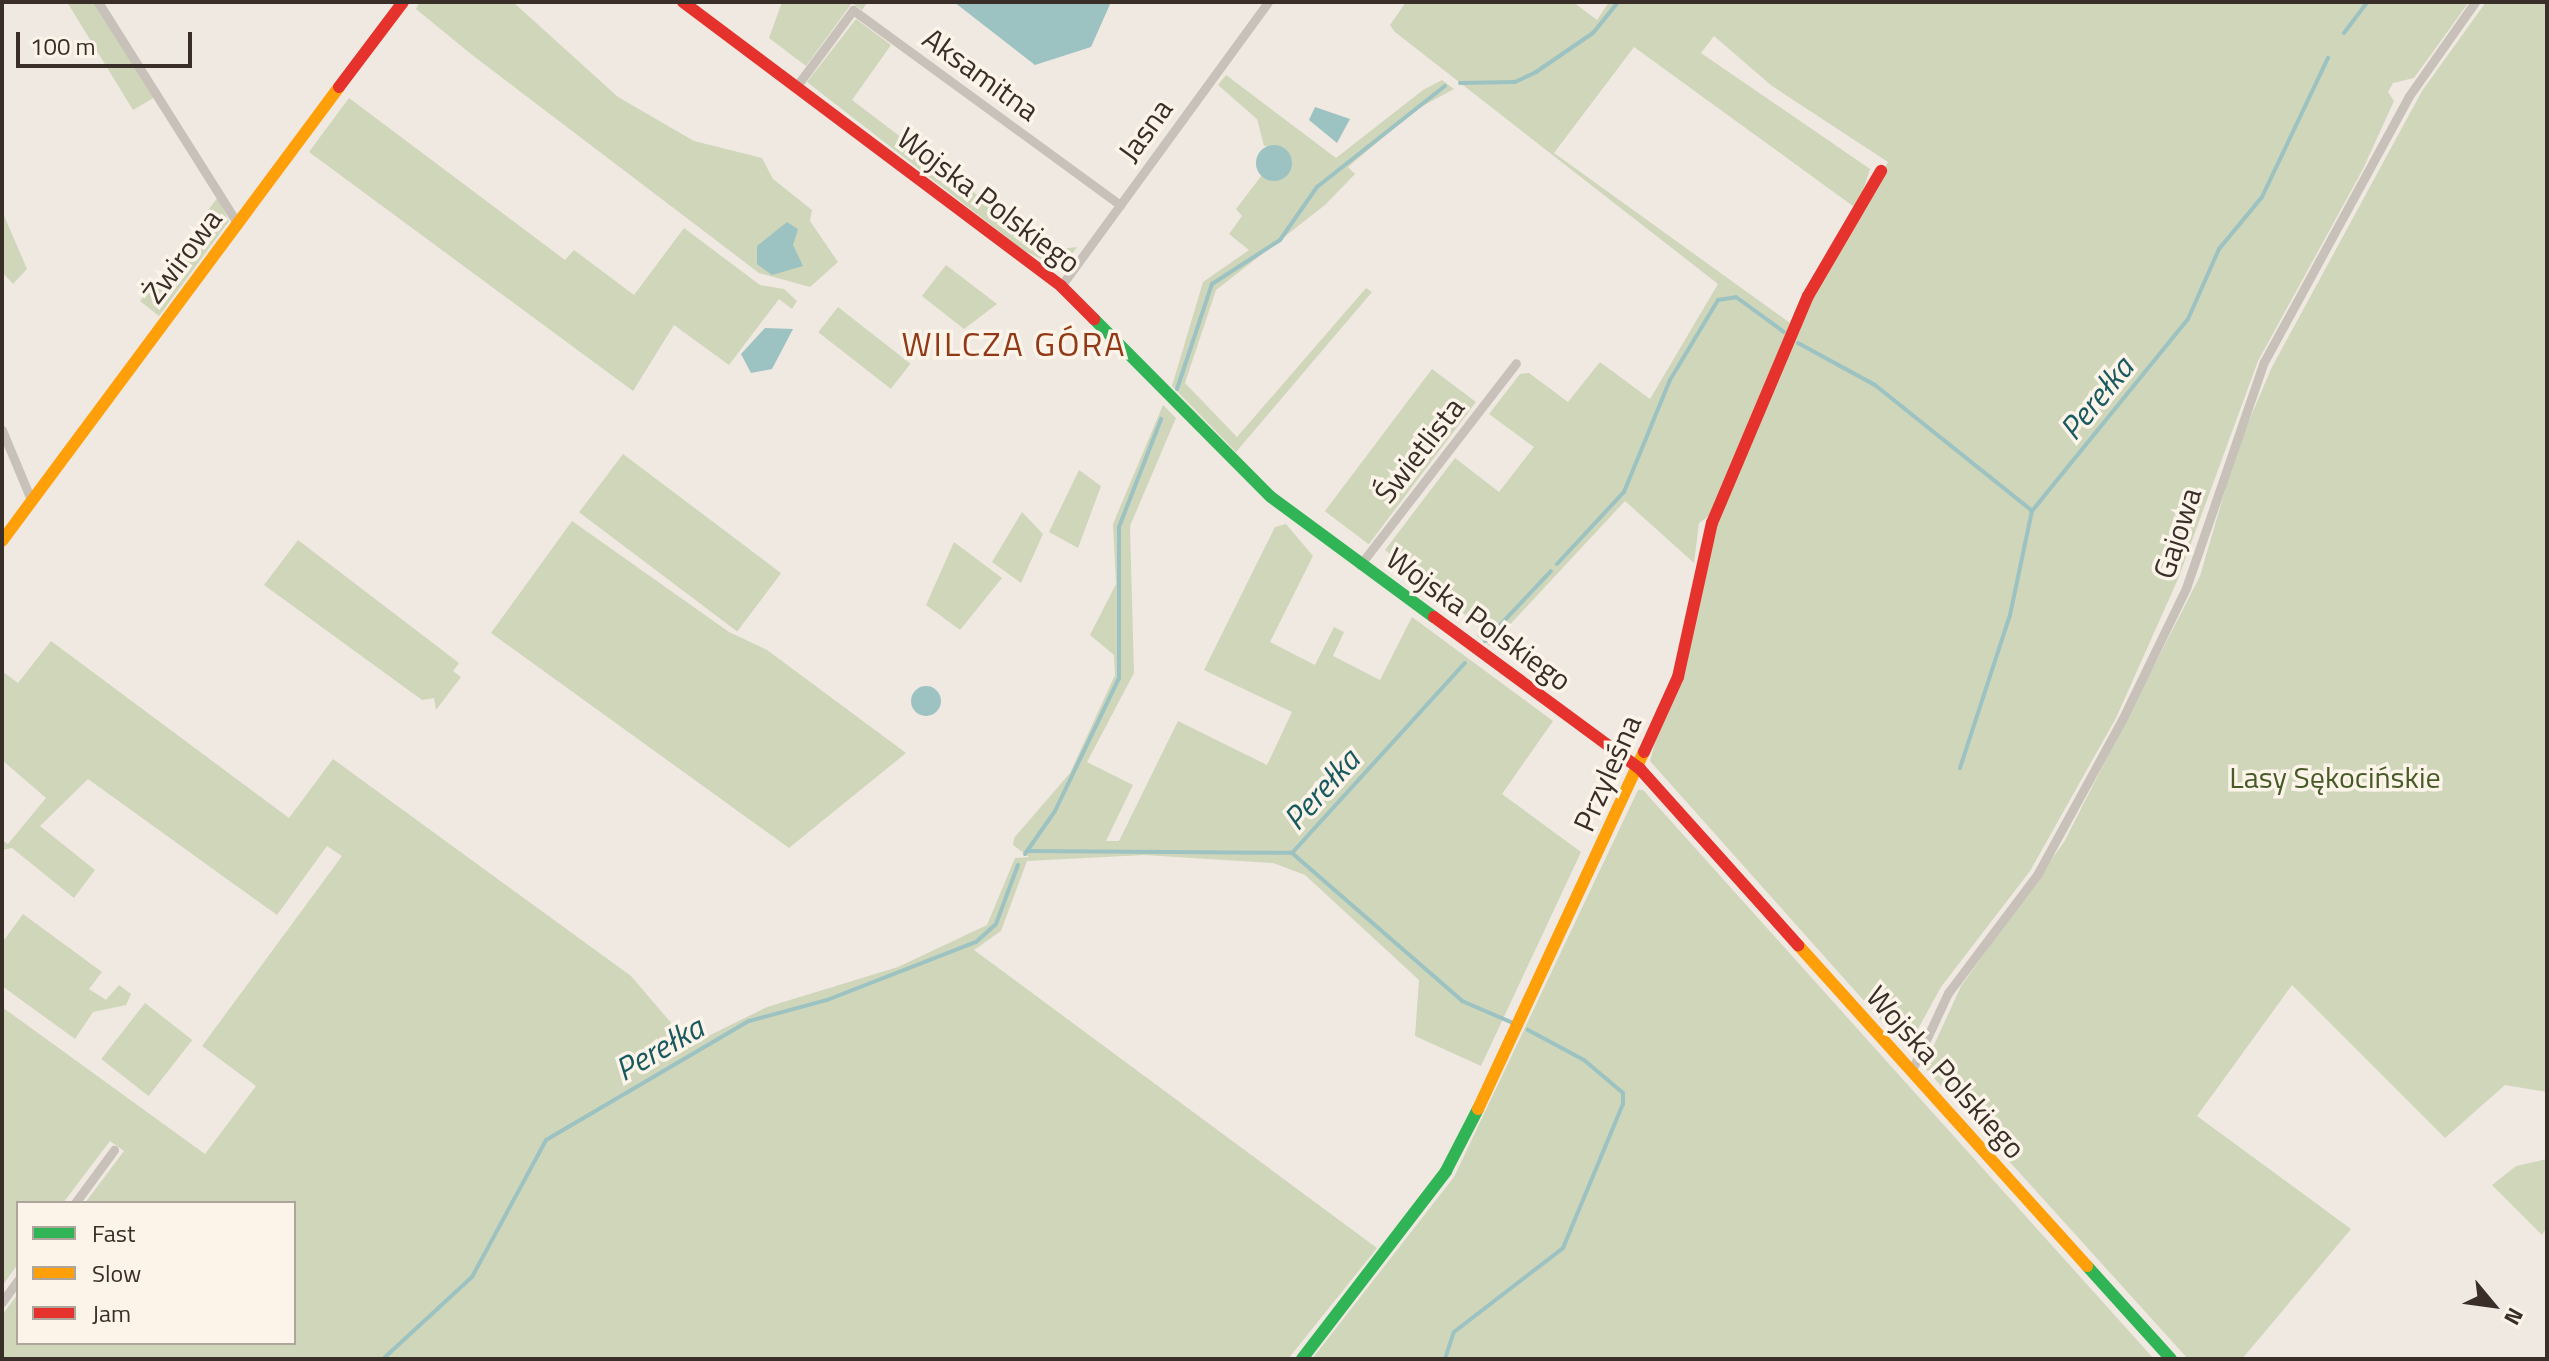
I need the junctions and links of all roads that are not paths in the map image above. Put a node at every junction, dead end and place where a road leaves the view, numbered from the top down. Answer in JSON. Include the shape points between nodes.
{"nodes":[{"id":1,"x":98,"y":2,"type":"edge"},
{"id":2,"x":403,"y":2,"type":"edge"},
{"id":3,"x":683,"y":2,"type":"edge"},
{"id":4,"x":1268,"y":2,"type":"edge"},
{"id":5,"x":2475,"y":2,"type":"edge"},
{"id":6,"x":796,"y":87,"type":"junction"},
{"id":7,"x":1881,"y":171,"type":"dead end"},
{"id":8,"x":1120,"y":205,"type":"junction"},
{"id":9,"x":238,"y":224,"type":"junction"},
{"id":10,"x":1061,"y":286,"type":"junction"},
{"id":11,"x":1516,"y":363,"type":"dead end"},
{"id":12,"x":2,"y":430,"type":"edge"},
{"id":13,"x":32,"y":502,"type":"junction"},
{"id":14,"x":2,"y":541,"type":"edge"},
{"id":15,"x":1360,"y":565,"type":"junction"},
{"id":16,"x":1640,"y":769,"type":"junction"},
{"id":17,"x":1911,"y":1072,"type":"junction"},
{"id":18,"x":114,"y":1150,"type":"dead end"},
{"id":19,"x":76,"y":1201,"type":"edge"},
{"id":20,"x":16,"y":1283,"type":"edge"},
{"id":21,"x":2,"y":1302,"type":"edge"},
{"id":22,"x":1302,"y":1359,"type":"edge"},
{"id":23,"x":2171,"y":1359,"type":"edge"}],
"edges":[{"from":1,"to":9,"type":"street"},
{"from":2,"to":9,"type":"street","name":"Żwirowa"},
{"from":3,"to":6,"type":"street","name":"Wojska Polskiego"},
{"from":4,"to":8,"type":"street","name":"Jasna"},
{"from":5,"to":17,"type":"street","name":"Gajowa","via":[[2409,96],[2264,362],[2183,596],[2122,720],[2037,875],[1948,993]]},
{"from":6,"to":8,"type":"street","name":"Aksamitna","via":[[853,10]]},
{"from":6,"to":10,"type":"street","name":"Wojska Polskiego"},
{"from":7,"to":16,"type":"street","name":"Przyleśna","via":[[1808,296],[1709,530],[1681,667]]},
{"from":8,"to":10,"type":"street","name":"Jasna"},
{"from":9,"to":13,"type":"street","name":"Żwirowa"},
{"from":10,"to":15,"type":"street","name":"Wojska Polskiego","via":[[1117,334],[1234,466]]},
{"from":11,"to":15,"type":"street","name":"Świetlista"},
{"from":12,"to":13,"type":"street"},
{"from":13,"to":14,"type":"street","name":"Żwirowa"},
{"from":15,"to":16,"type":"street","name":"Wojska Polskiego"},
{"from":16,"to":17,"type":"street","name":"Wojska Polskiego"},
{"from":16,"to":22,"type":"street","name":"Przyleśna","via":[[1458,1150]]},
{"from":17,"to":23,"type":"street","name":"Wojska Polskiego"},
{"from":18,"to":19,"type":"street"},
{"from":20,"to":21,"type":"street"}]}
